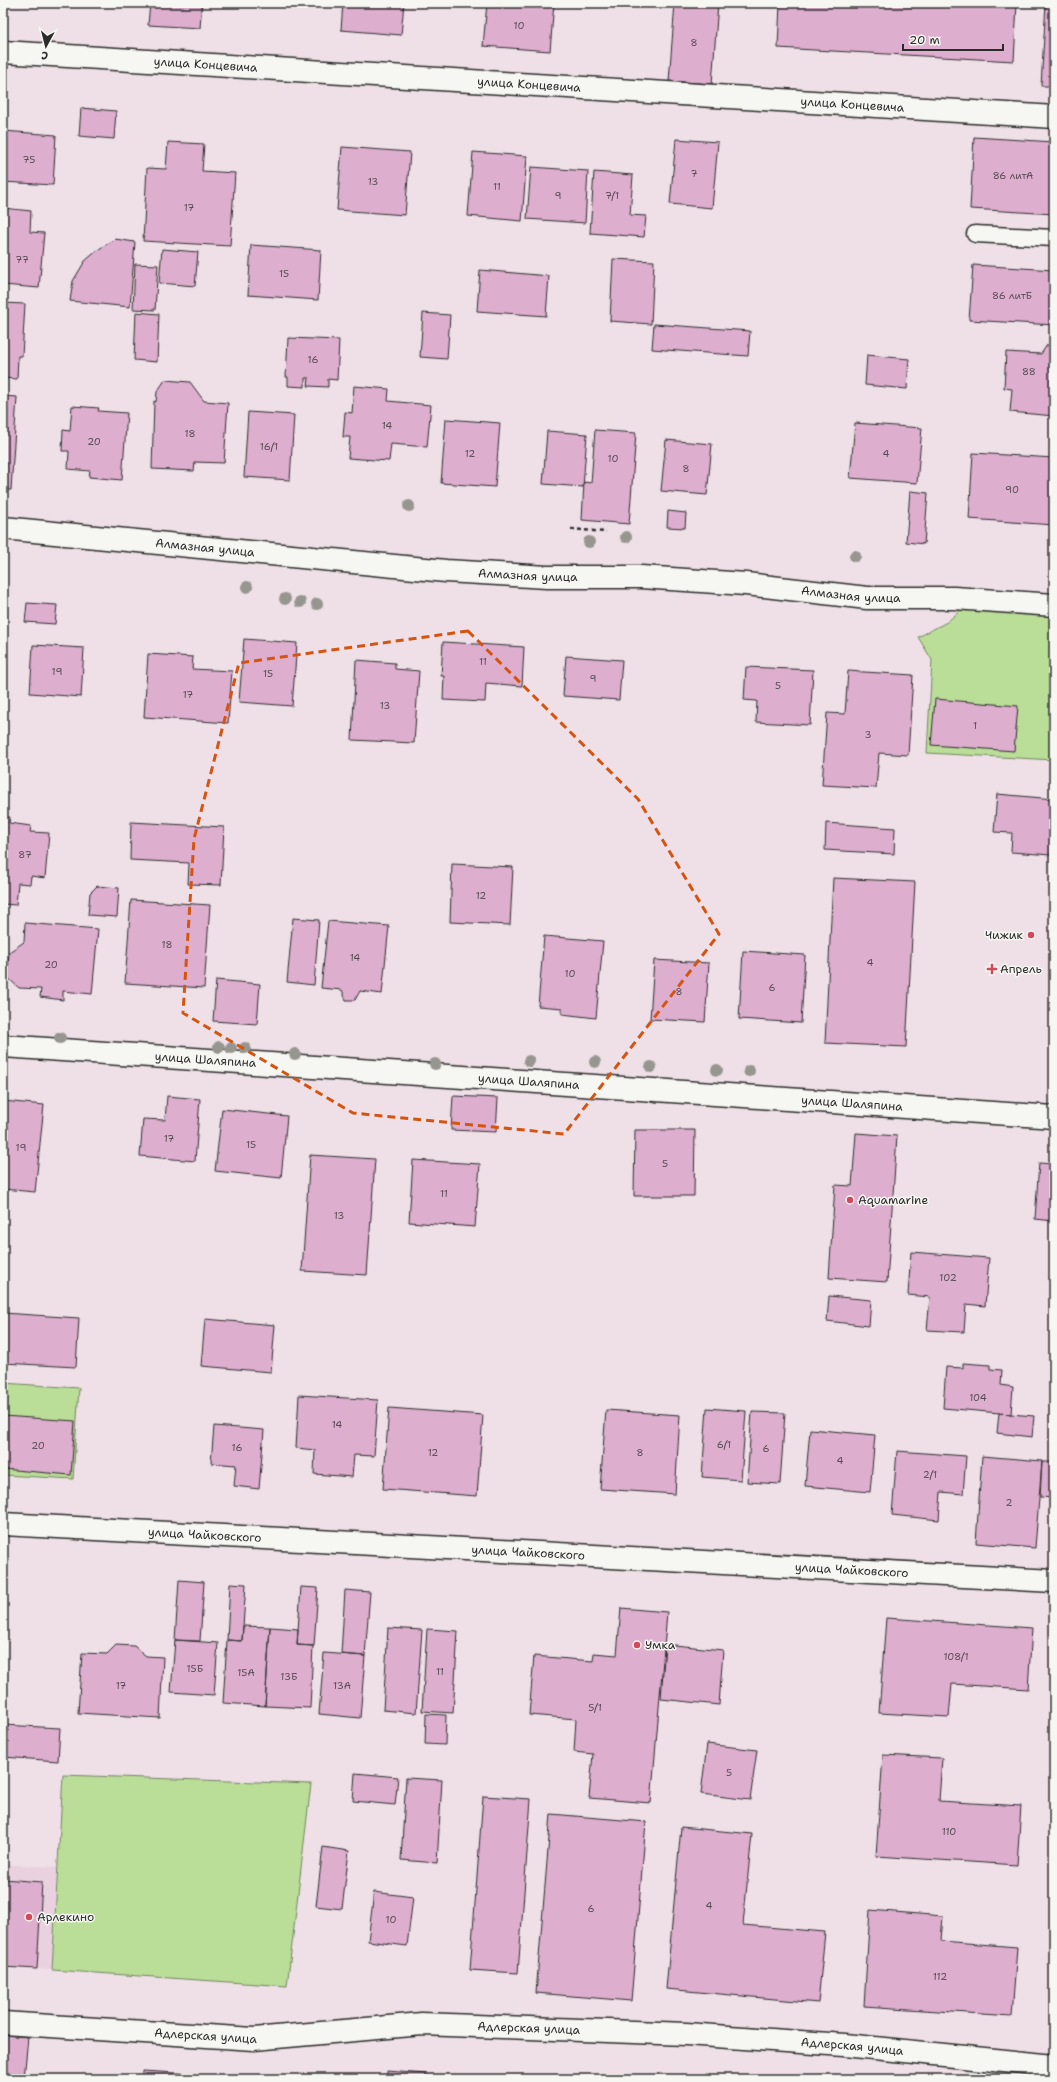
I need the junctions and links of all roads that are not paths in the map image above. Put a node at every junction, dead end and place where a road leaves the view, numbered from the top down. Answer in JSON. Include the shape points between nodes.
{"nodes":[{"id":1,"x":3,"y":52,"type":"edge"},
{"id":2,"x":1054,"y":117,"type":"edge"},
{"id":3,"x":975,"y":234,"type":"dead end"},
{"id":4,"x":1054,"y":238,"type":"edge"},
{"id":5,"x":3,"y":528,"type":"edge"},
{"id":6,"x":1054,"y":605,"type":"edge"},
{"id":7,"x":3,"y":1046,"type":"edge"},
{"id":8,"x":1054,"y":1117,"type":"edge"},
{"id":9,"x":3,"y":1524,"type":"edge"},
{"id":10,"x":1054,"y":1581,"type":"edge"},
{"id":11,"x":3,"y":2023,"type":"edge"},
{"id":12,"x":1054,"y":2066,"type":"edge"}],
"edges":[{"from":1,"to":2,"type":"street","name":"улица Концевича"},
{"from":3,"to":4,"type":"lane"},
{"from":5,"to":6,"type":"street","name":"Алмазная улица","via":[[446,571],[546,577],[641,576],[746,584],[867,598],[954,598]]},
{"from":7,"to":8,"type":"street","name":"улица Шаляпина"},
{"from":9,"to":10,"type":"street","name":"улица Чайковского"},
{"from":11,"to":12,"type":"street","name":"Адлерская улица","via":[[254,2039],[422,2024],[686,2034],[844,2045]]}]}
